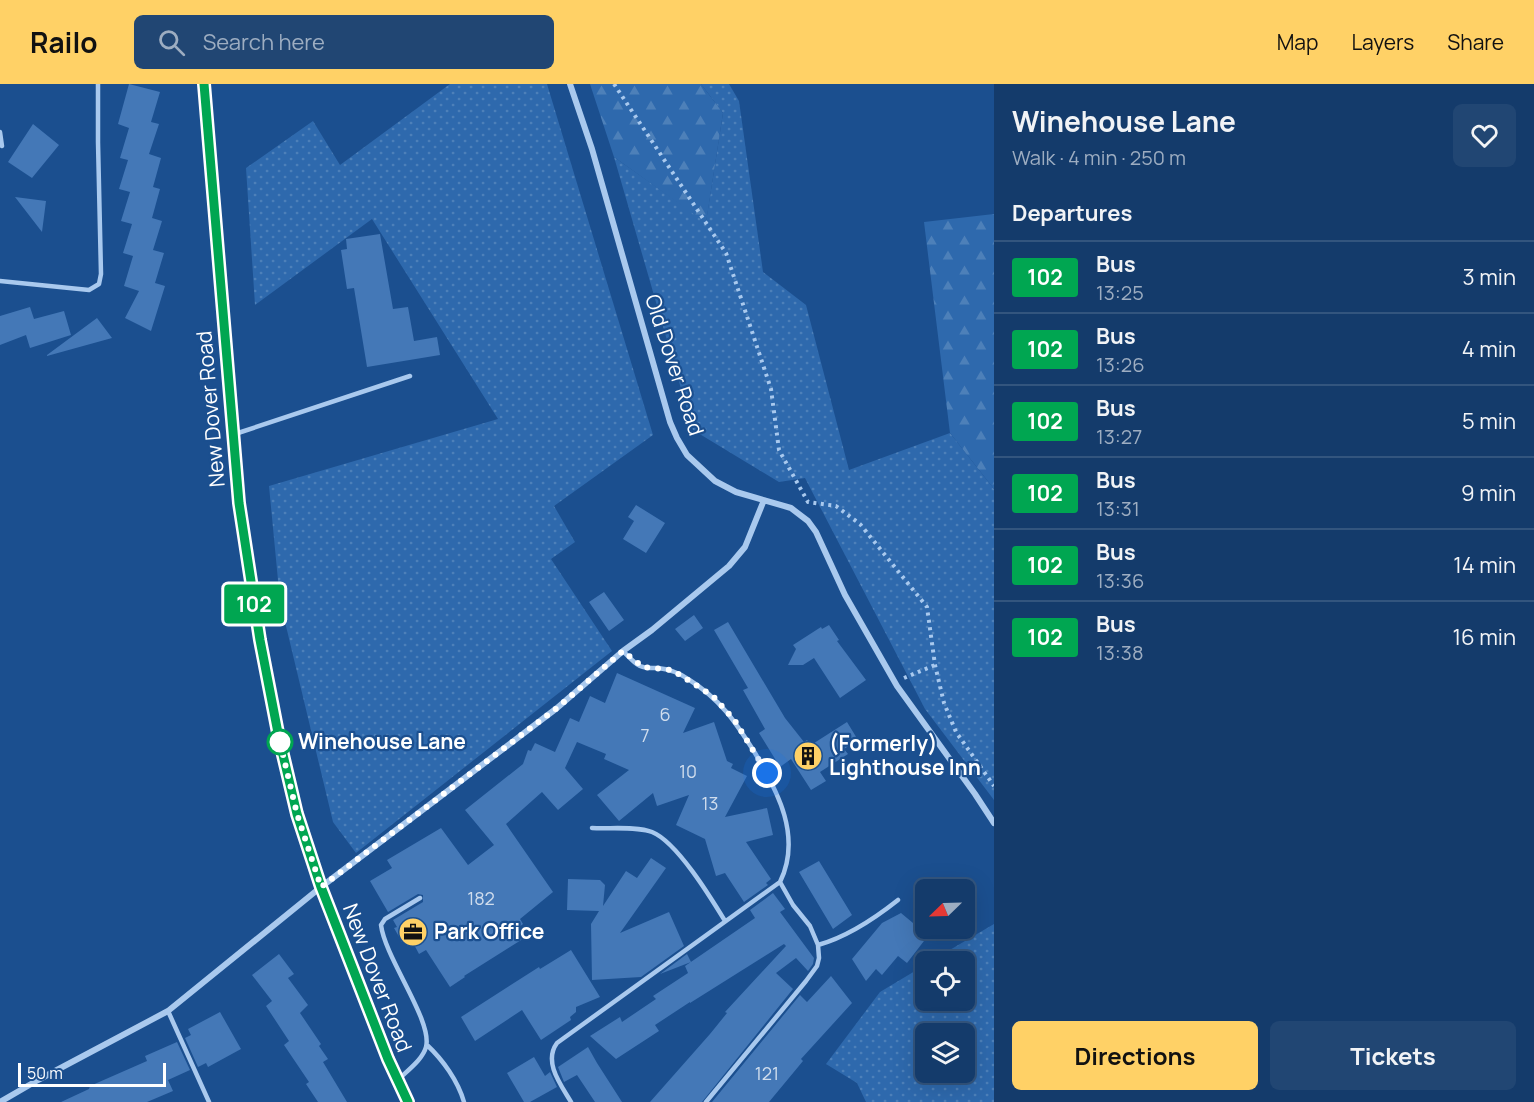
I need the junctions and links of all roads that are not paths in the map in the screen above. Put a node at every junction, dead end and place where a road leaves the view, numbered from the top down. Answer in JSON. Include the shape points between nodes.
{"nodes":[{"id":1,"x":98,"y":84,"type":"edge"},
{"id":2,"x":204,"y":84,"type":"edge"},
{"id":3,"x":570,"y":84,"type":"edge"},
{"id":4,"x":0,"y":132,"type":"edge"},
{"id":5,"x":2,"y":146,"type":"dead end"},
{"id":6,"x":0,"y":281,"type":"edge"},
{"id":7,"x":410,"y":376,"type":"dead end"},
{"id":8,"x":232,"y":435,"type":"junction"},
{"id":9,"x":764,"y":500,"type":"junction"},
{"id":10,"x":623,"y":651,"type":"junction"},
{"id":11,"x":994,"y":823,"type":"edge"},
{"id":12,"x":592,"y":828,"type":"dead end"},
{"id":13,"x":780,"y":882,"type":"junction"},
{"id":14,"x":321,"y":887,"type":"junction"},
{"id":15,"x":420,"y":898,"type":"dead end"},
{"id":16,"x":898,"y":900,"type":"dead end"},
{"id":17,"x":725,"y":921,"type":"junction"},
{"id":18,"x":818,"y":945,"type":"junction"},
{"id":19,"x":168,"y":1011,"type":"junction"},
{"id":20,"x":427,"y":1046,"type":"junction"},
{"id":21,"x":397,"y":1080,"type":"junction"},
{"id":22,"x":0,"y":1102,"type":"edge"},
{"id":23,"x":209,"y":1102,"type":"edge"},
{"id":24,"x":408,"y":1102,"type":"edge"},
{"id":25,"x":464,"y":1102,"type":"edge"},
{"id":26,"x":571,"y":1102,"type":"edge"},
{"id":27,"x":706,"y":1102,"type":"edge"}],
"edges":[{"from":1,"to":6,"type":"lane","via":[[99,284],[89,290]]},
{"from":2,"to":8,"type":"main road","name":"New Dover Road"},
{"from":3,"to":9,"type":"street","name":"Old Dover Road","via":[[676,438],[707,475],[726,488]]},
{"from":4,"to":5,"type":"lane"},
{"from":7,"to":8,"type":"lane"},
{"from":8,"to":14,"type":"main road","name":"New Dover Road","via":[[244,549],[260,640],[297,814]]},
{"from":9,"to":10,"type":"street","via":[[745,547],[729,566]]},
{"from":9,"to":11,"type":"street","name":"Old Dover Road","via":[[792,508],[816,532],[844,595],[897,686]]},
{"from":10,"to":13,"type":"lane","via":[[643,667],[672,670],[686,677],[713,696],[735,721],[773,783],[782,807],[789,855]]},
{"from":10,"to":14,"type":"street","via":[[557,708]]},
{"from":12,"to":17,"type":"lane","via":[[645,830],[660,836],[686,863]]},
{"from":13,"to":17,"type":"lane"},
{"from":13,"to":18,"type":"lane"},
{"from":14,"to":19,"type":"street"},
{"from":14,"to":21,"type":"main road","name":"New Dover Road"},
{"from":15,"to":20,"type":"lane","via":[[385,919],[381,926],[386,946],[426,1032]]},
{"from":16,"to":18,"type":"lane","via":[[869,921]]},
{"from":17,"to":26,"type":"lane","via":[[557,1043],[552,1051],[553,1067]]},
{"from":18,"to":27,"type":"lane","via":[[814,971]]},
{"from":19,"to":22,"type":"street"},
{"from":19,"to":23,"type":"lane"},
{"from":20,"to":21,"type":"lane"},
{"from":20,"to":25,"type":"lane","via":[[439,1057]]},
{"from":21,"to":24,"type":"main road","name":"New Dover Road"}]}
